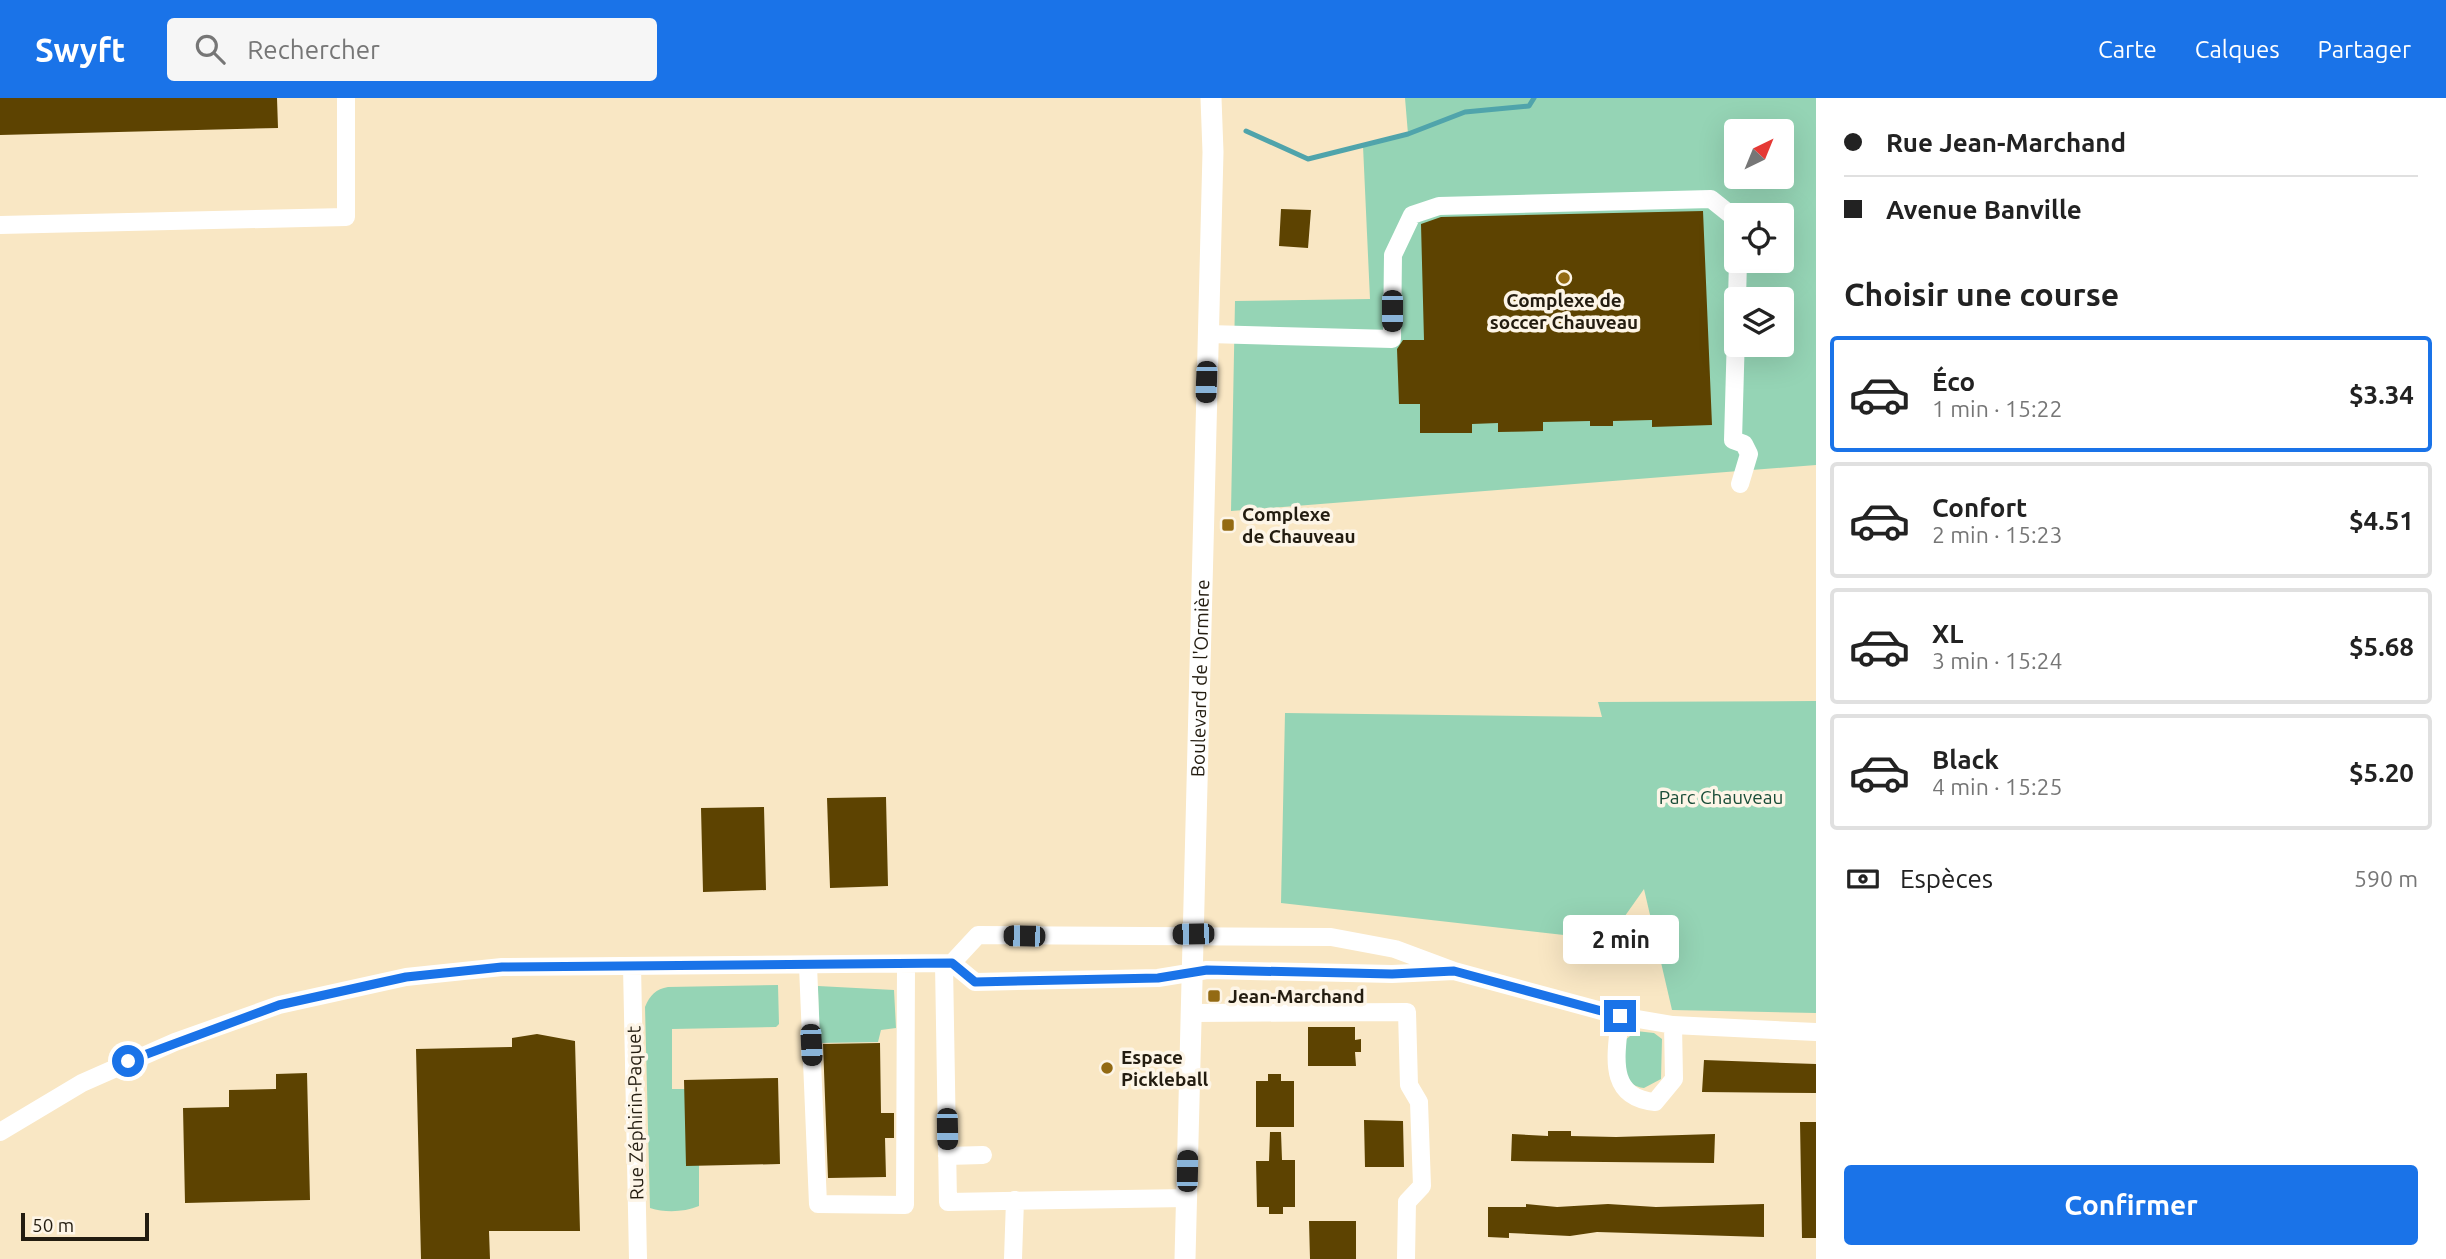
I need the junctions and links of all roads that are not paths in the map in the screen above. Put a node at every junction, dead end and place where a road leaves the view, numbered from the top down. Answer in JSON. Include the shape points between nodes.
{"nodes":[{"id":1,"x":346,"y":98,"type":"edge"},
{"id":2,"x":1211,"y":98,"type":"edge"},
{"id":3,"x":1724,"y":209,"type":"edge"},
{"id":4,"x":0,"y":225,"type":"edge"},
{"id":5,"x":1208,"y":334,"type":"junction"},
{"id":6,"x":1735,"y":357,"type":"edge"},
{"id":7,"x":1740,"y":484,"type":"dead end"},
{"id":8,"x":1193,"y":934,"type":"junction"},
{"id":9,"x":948,"y":963,"type":"junction"},
{"id":10,"x":906,"y":965,"type":"junction"},
{"id":11,"x":632,"y":966,"type":"junction"},
{"id":12,"x":808,"y":966,"type":"junction"},
{"id":13,"x":1454,"y":971,"type":"junction"},
{"id":14,"x":1192,"y":972,"type":"junction"},
{"id":15,"x":1191,"y":1013,"type":"junction"},
{"id":16,"x":1620,"y":1016,"type":"junction"},
{"id":17,"x":1673,"y":1025,"type":"junction"},
{"id":18,"x":1816,"y":1032,"type":"edge"},
{"id":19,"x":0,"y":1132,"type":"edge"},
{"id":20,"x":983,"y":1155,"type":"dead end"},
{"id":21,"x":947,"y":1156,"type":"junction"},
{"id":22,"x":1186,"y":1198,"type":"junction"},
{"id":23,"x":1015,"y":1200,"type":"junction"},
{"id":24,"x":638,"y":1259,"type":"edge"},
{"id":25,"x":1013,"y":1259,"type":"edge"},
{"id":26,"x":1185,"y":1259,"type":"edge"},
{"id":27,"x":1406,"y":1259,"type":"edge"}],
"edges":[{"from":1,"to":4,"type":"street","via":[[346,217]]},
{"from":2,"to":5,"type":"main road","name":"Boulevard de l'Ormière"},
{"from":3,"to":5,"type":"street","via":[[1711,199],[1439,206],[1412,215],[1392,256],[1392,339]]},
{"from":5,"to":8,"type":"main road","name":"Boulevard de l'Ormière"},
{"from":6,"to":7,"type":"street","via":[[1733,440],[1744,444],[1749,454]]},
{"from":8,"to":9,"type":"street","via":[[978,935]]},
{"from":8,"to":13,"type":"street","via":[[1331,937],[1395,949]]},
{"from":8,"to":14,"type":"main road","name":"Boulevard de l'Ormière"},
{"from":9,"to":10,"type":"street"},
{"from":9,"to":14,"type":"street","via":[[975,982],[1158,978]]},
{"from":9,"to":21,"type":"street"},
{"from":10,"to":12,"type":"street"},
{"from":10,"to":12,"type":"street","via":[[905,1205],[818,1204]]},
{"from":11,"to":12,"type":"street"},
{"from":11,"to":19,"type":"street","via":[[502,967],[406,977],[279,1005],[128,1061]]},
{"from":11,"to":24,"type":"street","name":"Rue Zéphirin-Paquet"},
{"from":13,"to":14,"type":"street"},
{"from":13,"to":16,"type":"street"},
{"from":14,"to":15,"type":"main road","name":"Boulevard de l'Ormière"},
{"from":15,"to":22,"type":"main road","name":"Boulevard de l'Ormière"},
{"from":15,"to":27,"type":"street","via":[[1407,1012],[1409,1085],[1419,1102],[1422,1186],[1407,1202]]},
{"from":16,"to":17,"type":"street"},
{"from":16,"to":17,"type":"street","via":[[1616,1072],[1625,1090],[1639,1100],[1654,1102],[1674,1079]]},
{"from":17,"to":18,"type":"street"},
{"from":20,"to":21,"type":"street"},
{"from":21,"to":23,"type":"street","via":[[948,1202]]},
{"from":22,"to":23,"type":"street"},
{"from":22,"to":26,"type":"main road","name":"Boulevard de l'Ormière"},
{"from":23,"to":25,"type":"street"}]}
